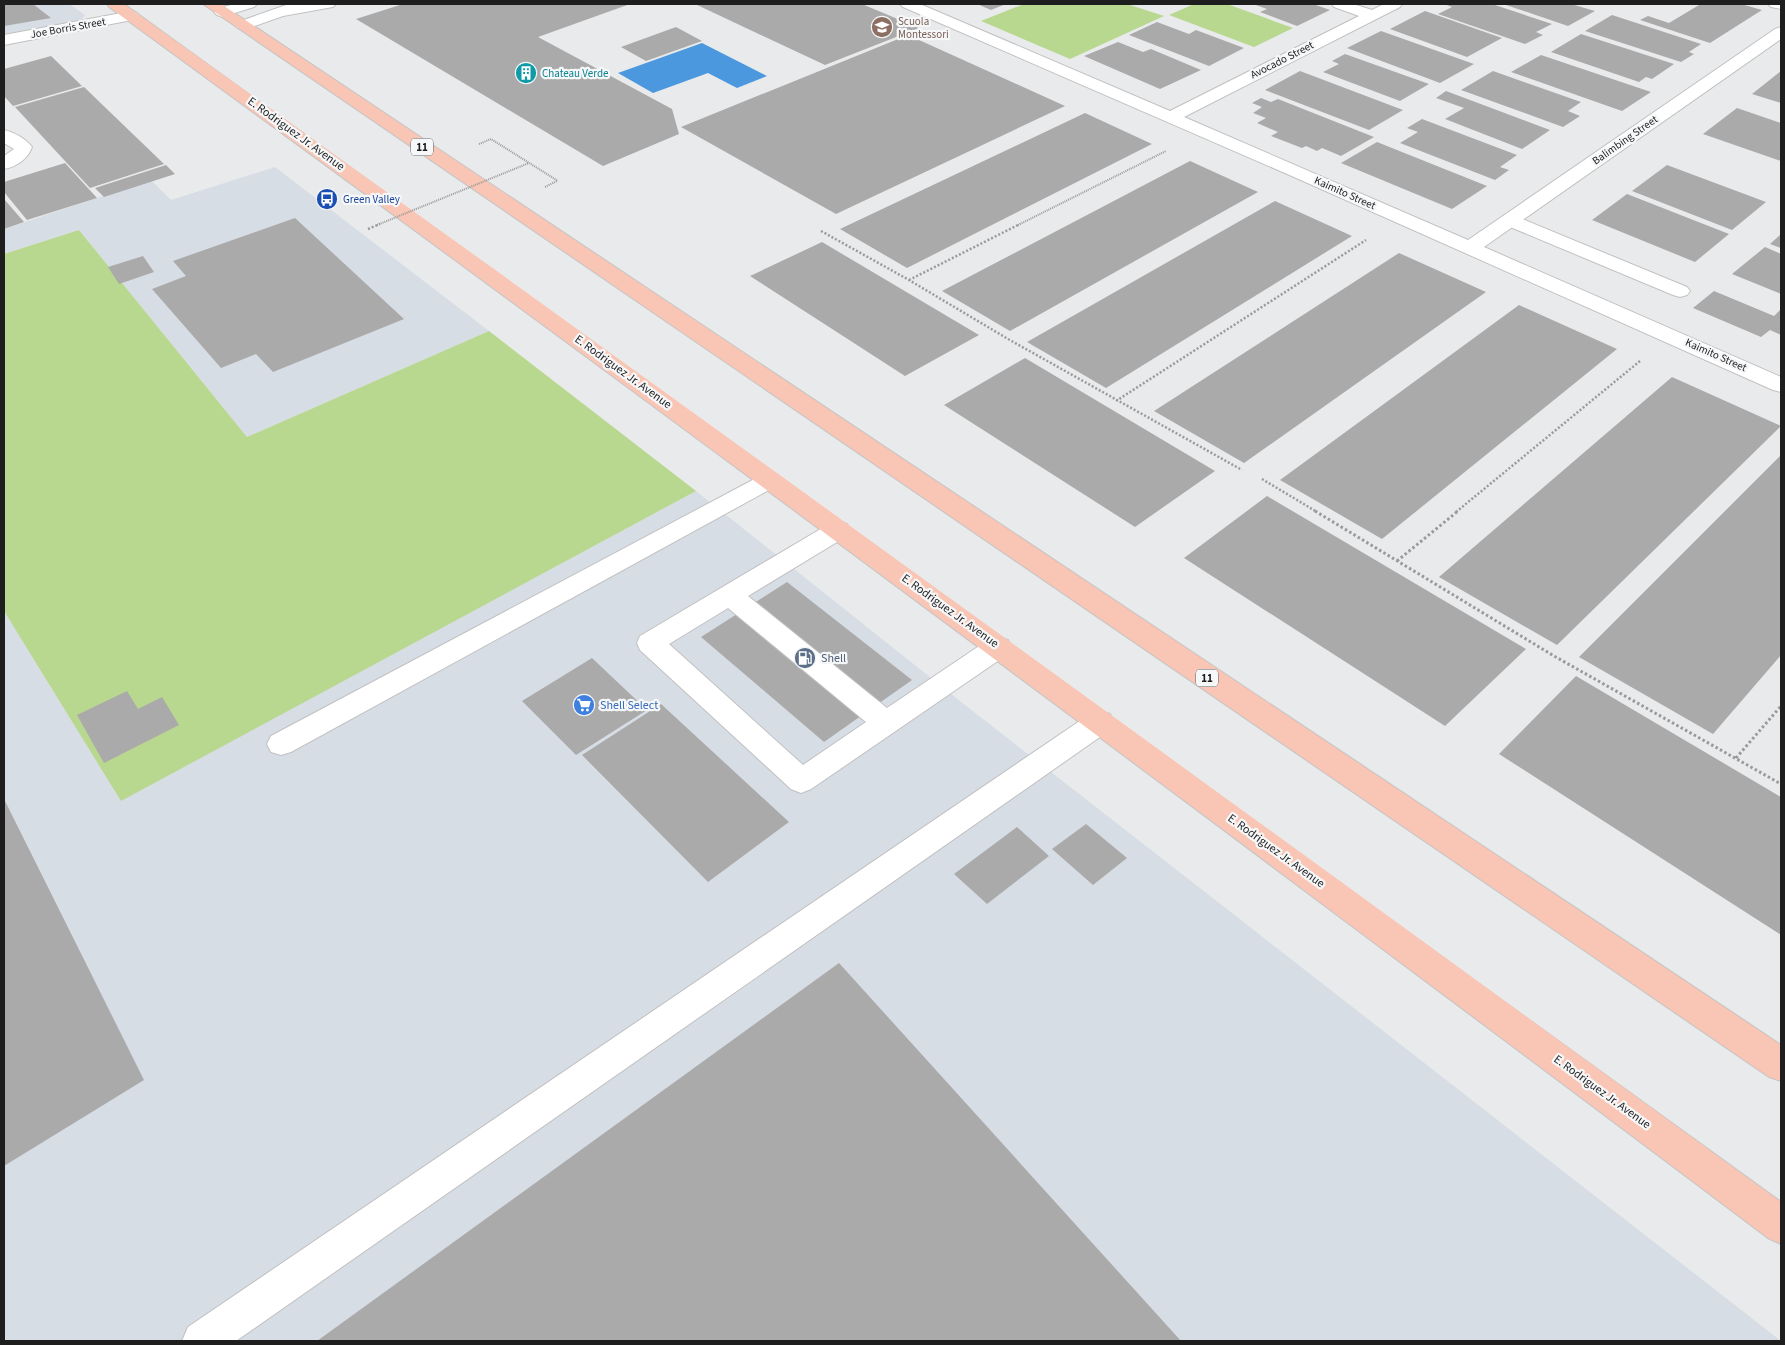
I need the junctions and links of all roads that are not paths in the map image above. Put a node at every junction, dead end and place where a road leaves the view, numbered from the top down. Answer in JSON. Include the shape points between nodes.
{"nodes":[{"id":1,"x":249,"y":4,"type":"edge"},
{"id":2,"x":303,"y":4,"type":"edge"},
{"id":3,"x":328,"y":4,"type":"edge"},
{"id":4,"x":908,"y":4,"type":"edge"},
{"id":5,"x":1339,"y":4,"type":"edge"},
{"id":6,"x":1395,"y":4,"type":"edge"},
{"id":7,"x":1776,"y":4,"type":"edge"},
{"id":8,"x":1781,"y":5,"type":"edge"},
{"id":9,"x":217,"y":8,"type":"edge"},
{"id":10,"x":123,"y":10,"type":"edge"},
{"id":11,"x":284,"y":12,"type":"junction"},
{"id":12,"x":1372,"y":15,"type":"junction"},
{"id":13,"x":243,"y":25,"type":"junction"},
{"id":14,"x":1781,"y":32,"type":"edge"},
{"id":15,"x":4,"y":40,"type":"edge"},
{"id":16,"x":1170,"y":117,"type":"junction"},
{"id":17,"x":4,"y":135,"type":"edge"},
{"id":18,"x":4,"y":164,"type":"edge"},
{"id":19,"x":1510,"y":220,"type":"junction"},
{"id":20,"x":1469,"y":248,"type":"junction"},
{"id":21,"x":1680,"y":291,"type":"dead end"},
{"id":22,"x":1781,"y":384,"type":"edge"},
{"id":23,"x":770,"y":480,"type":"junction"},
{"id":24,"x":838,"y":530,"type":"junction"},
{"id":25,"x":730,"y":596,"type":"junction"},
{"id":26,"x":998,"y":646,"type":"junction"},
{"id":27,"x":886,"y":722,"type":"junction"},
{"id":28,"x":1100,"y":722,"type":"junction"},
{"id":29,"x":281,"y":744,"type":"dead end"},
{"id":30,"x":1781,"y":1065,"type":"edge"},
{"id":31,"x":1781,"y":1225,"type":"edge"},
{"id":32,"x":202,"y":1341,"type":"edge"}],
"edges":[{"from":1,"to":9,"type":"street"},
{"from":2,"to":11,"type":"street"},
{"from":3,"to":11,"type":"street"},
{"from":4,"to":16,"type":"street","name":"Kaimito Street"},
{"from":5,"to":12,"type":"street"},
{"from":6,"to":12,"type":"street","name":"Avocado Street"},
{"from":7,"to":8,"type":"street"},
{"from":9,"to":13,"type":"main road","number":"11"},
{"from":10,"to":15,"type":"street","name":"Joe Borris Street"},
{"from":10,"to":23,"type":"main road","name":"E. Rodriguez Jr. Avenue"},
{"from":11,"to":13,"type":"street"},
{"from":12,"to":16,"type":"street","name":"Avocado Street"},
{"from":13,"to":30,"type":"main road","number":"11"},
{"from":14,"to":19,"type":"street","name":"Balimbing Street"},
{"from":16,"to":20,"type":"street","name":"Kaimito Street"},
{"from":17,"to":18,"type":"street","via":[[23,147],[21,153]]},
{"from":19,"to":20,"type":"street","name":"Balimbing Street"},
{"from":19,"to":21,"type":"street"},
{"from":20,"to":22,"type":"street","name":"Kaimito Street"},
{"from":23,"to":24,"type":"main road","name":"E. Rodriguez Jr. Avenue"},
{"from":23,"to":29,"type":"street"},
{"from":24,"to":25,"type":"street"},
{"from":24,"to":26,"type":"main road","name":"E. Rodriguez Jr. Avenue"},
{"from":25,"to":27,"type":"street"},
{"from":25,"to":27,"type":"street","via":[[650,643],[801,781]]},
{"from":26,"to":27,"type":"street"},
{"from":26,"to":28,"type":"main road","name":"E. Rodriguez Jr. Avenue"},
{"from":28,"to":31,"type":"main road","name":"E. Rodriguez Jr. Avenue"},
{"from":28,"to":32,"type":"street"}]}
